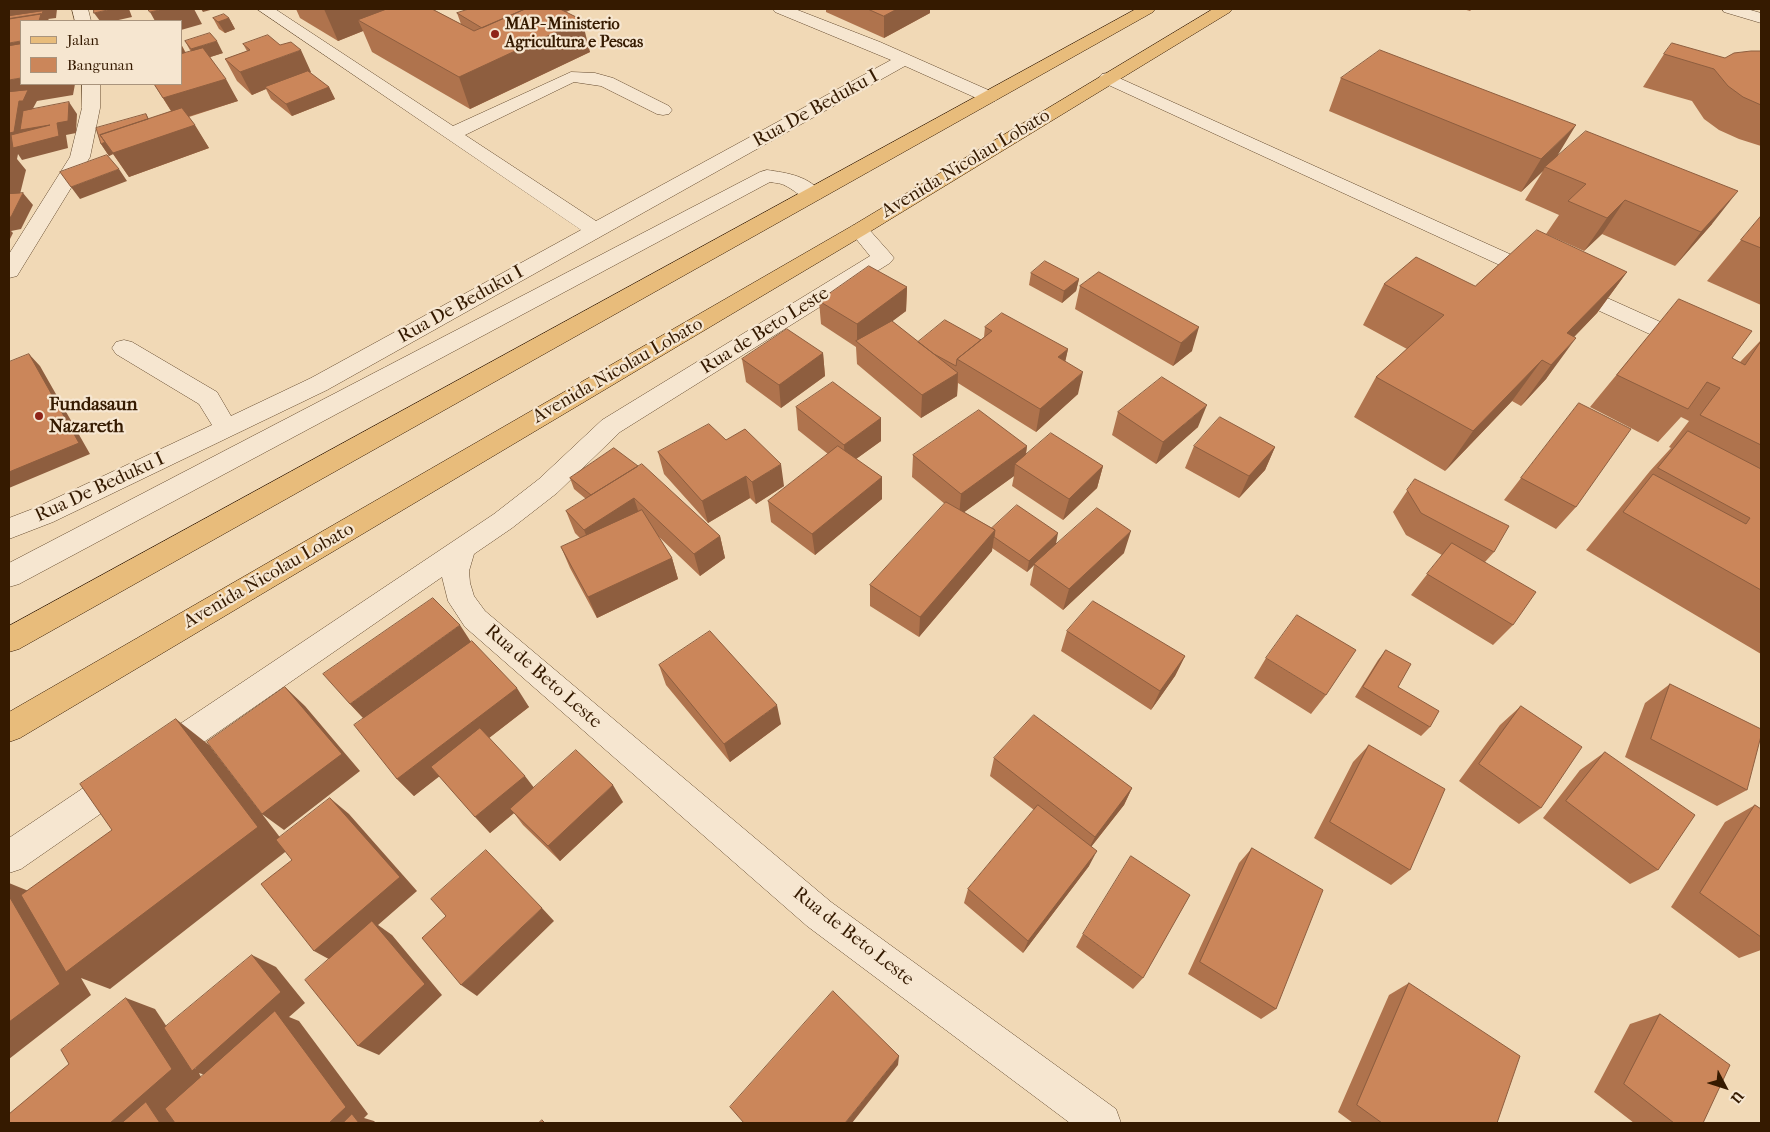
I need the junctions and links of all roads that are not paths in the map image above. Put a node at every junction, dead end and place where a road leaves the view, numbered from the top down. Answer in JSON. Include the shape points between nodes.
{"nodes":[{"id":1,"x":265,"y":9,"type":"edge"},
{"id":2,"x":781,"y":9,"type":"edge"},
{"id":3,"x":1147,"y":9,"type":"edge"},
{"id":4,"x":1224,"y":9,"type":"edge"},
{"id":5,"x":1730,"y":9,"type":"edge"},
{"id":6,"x":1761,"y":18,"type":"edge"},
{"id":7,"x":903,"y":60,"type":"junction"},
{"id":8,"x":1085,"y":67,"type":"junction"},
{"id":9,"x":91,"y":85,"type":"edge"},
{"id":10,"x":989,"y":97,"type":"junction"},
{"id":11,"x":663,"y":110,"type":"dead end"},
{"id":12,"x":452,"y":134,"type":"junction"},
{"id":13,"x":814,"y":195,"type":"junction"},
{"id":14,"x":859,"y":230,"type":"junction"},
{"id":15,"x":597,"y":231,"type":"junction"},
{"id":16,"x":9,"y":271,"type":"edge"},
{"id":17,"x":124,"y":348,"type":"dead end"},
{"id":18,"x":1707,"y":352,"type":"edge"},
{"id":19,"x":226,"y":428,"type":"junction"},
{"id":20,"x":9,"y":529,"type":"edge"},
{"id":21,"x":463,"y":548,"type":"junction"},
{"id":22,"x":16,"y":570,"type":"edge"},
{"id":23,"x":9,"y":640,"type":"edge"},
{"id":24,"x":9,"y":728,"type":"edge"},
{"id":25,"x":9,"y":857,"type":"edge"},
{"id":26,"x":1102,"y":1123,"type":"edge"}],
"edges":[{"from":1,"to":12,"type":"street"},
{"from":2,"to":7,"type":"street"},
{"from":3,"to":8,"type":"main road","name":"Avenida Nicolau Lobato"},
{"from":4,"to":8,"type":"main road","name":"Avenida Nicolau Lobato"},
{"from":5,"to":6,"type":"street"},
{"from":7,"to":10,"type":"street"},
{"from":7,"to":15,"type":"street","name":"Rua De Beduku I"},
{"from":8,"to":10,"type":"main road","name":"Avenida Nicolau Lobato"},
{"from":8,"to":14,"type":"main road","name":"Avenida Nicolau Lobato"},
{"from":8,"to":18,"type":"street"},
{"from":9,"to":16,"type":"street","via":[[91,108],[80,157]]},
{"from":10,"to":13,"type":"main road","name":"Avenida Nicolau Lobato"},
{"from":11,"to":12,"type":"street","via":[[598,78],[585,75],[571,77]]},
{"from":12,"to":15,"type":"street"},
{"from":13,"to":22,"type":"street","via":[[790,179],[767,176]]},
{"from":13,"to":23,"type":"main road","name":"Avenida Nicolau Lobato"},
{"from":14,"to":21,"type":"street","name":"Rua de Beto Leste","via":[[883,258],[611,426],[548,486]]},
{"from":14,"to":24,"type":"main road","name":"Avenida Nicolau Lobato"},
{"from":15,"to":19,"type":"street","name":"Rua De Beduku I","via":[[319,384]]},
{"from":17,"to":19,"type":"street","via":[[208,398]]},
{"from":19,"to":20,"type":"street","name":"Rua De Beduku I"},
{"from":21,"to":25,"type":"street"},
{"from":21,"to":26,"type":"street","name":"Rua de Beto Leste","via":[[455,571],[456,583],[462,601],[475,619],[819,914]]}]}
